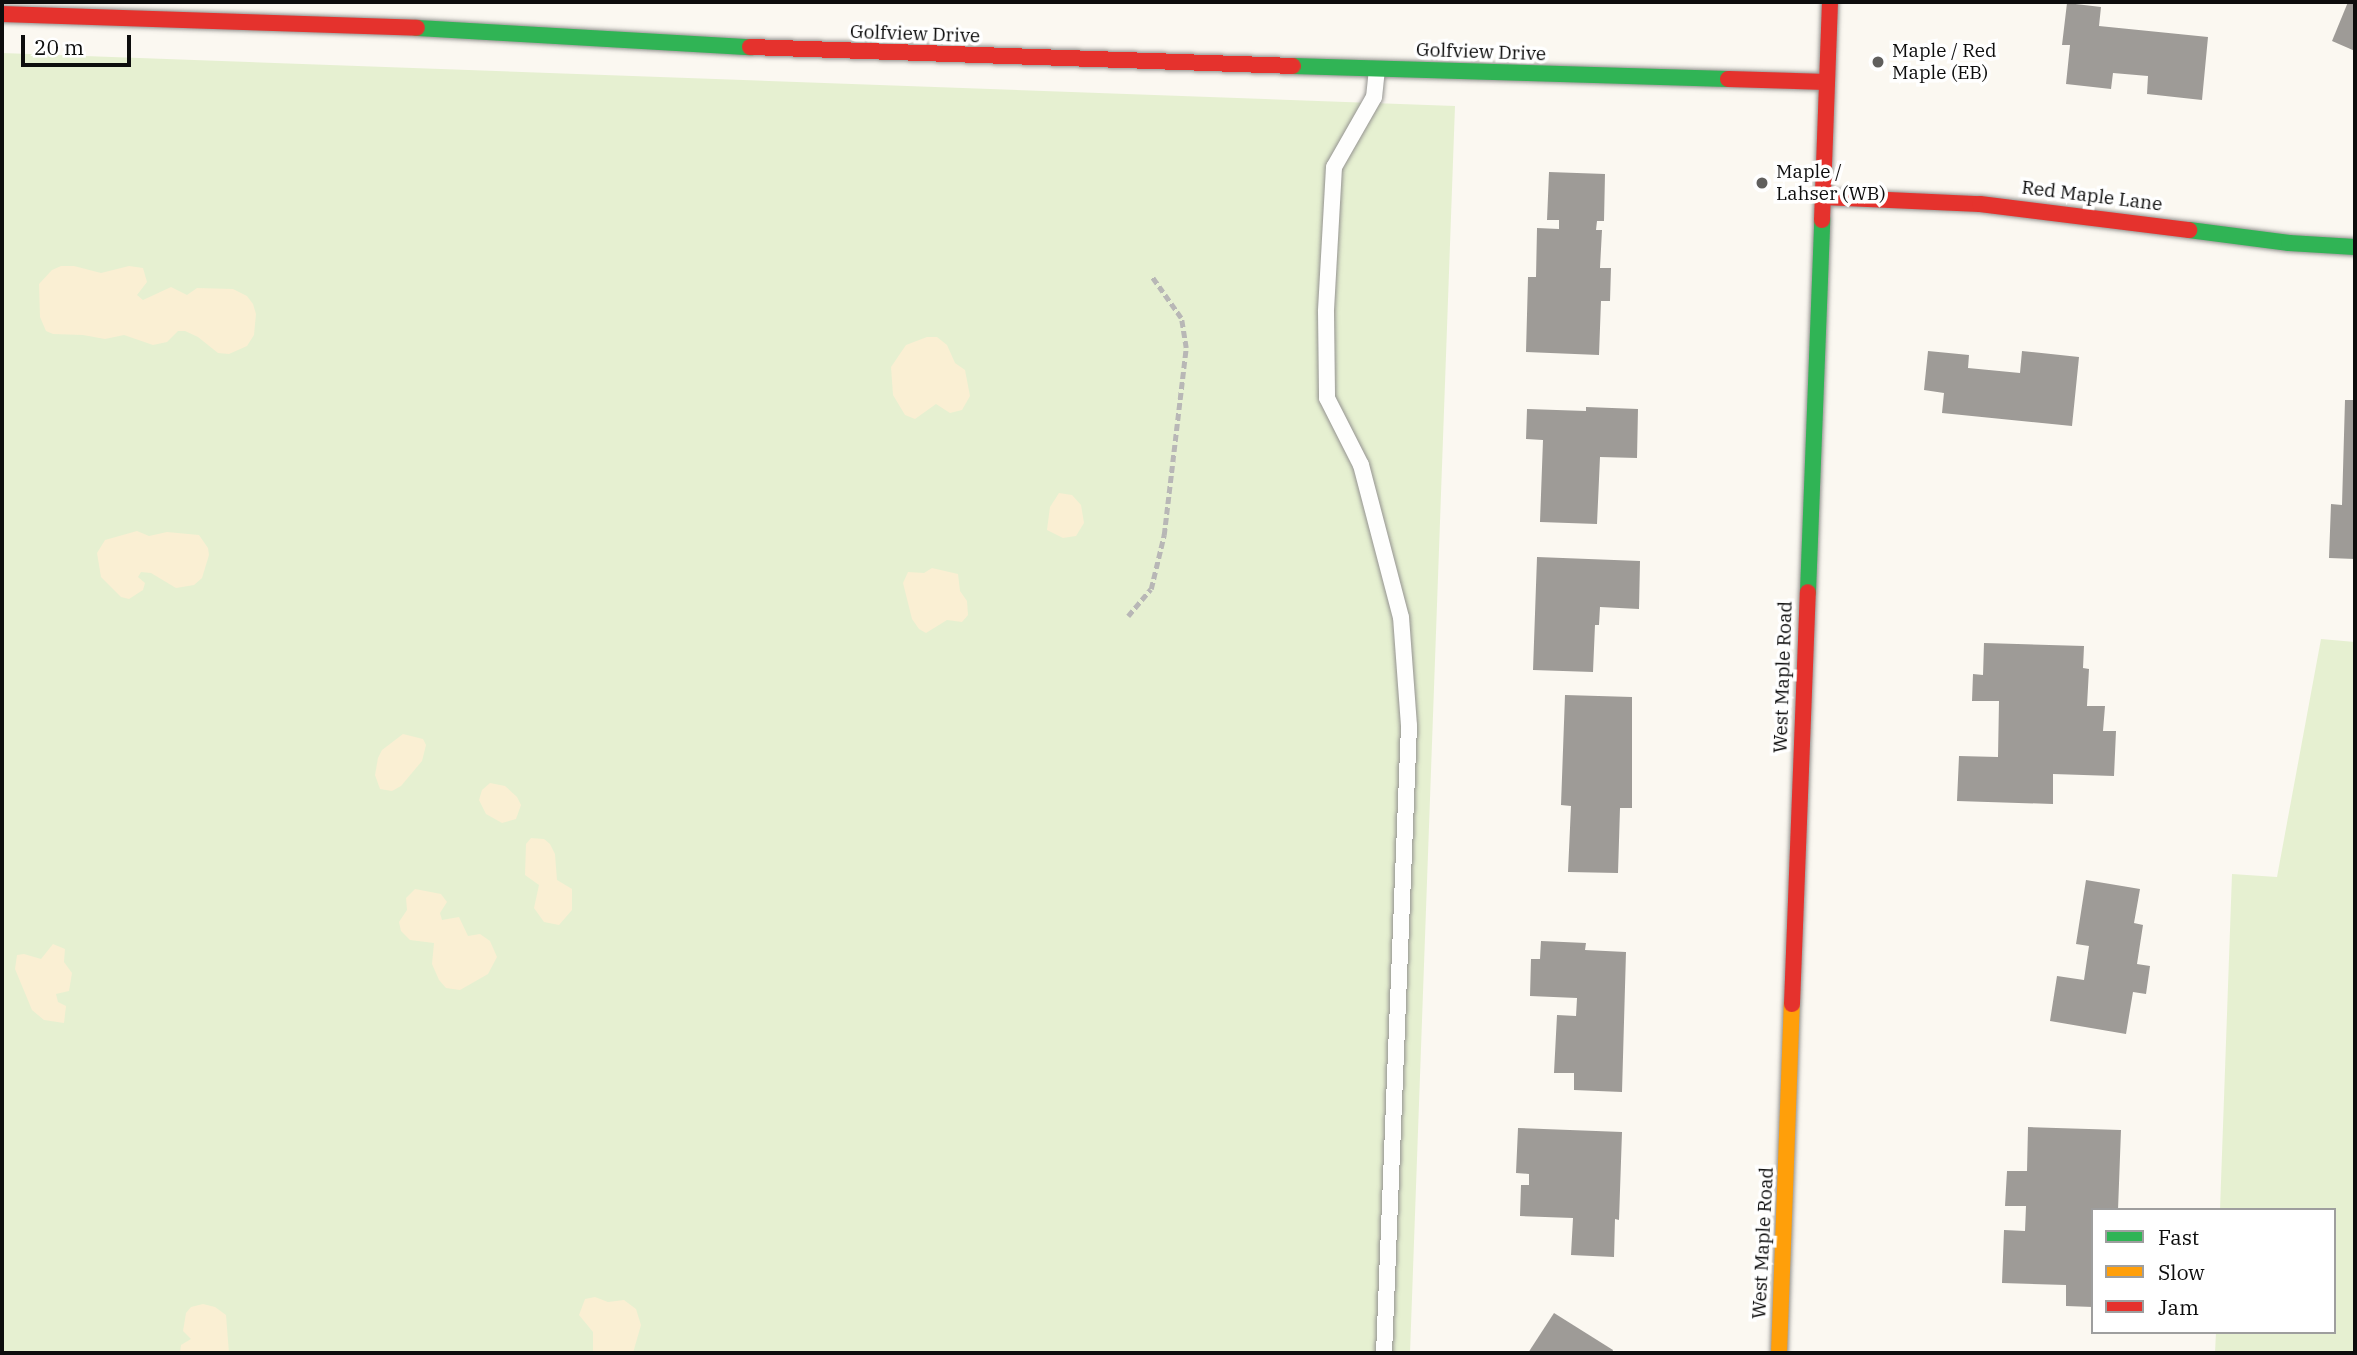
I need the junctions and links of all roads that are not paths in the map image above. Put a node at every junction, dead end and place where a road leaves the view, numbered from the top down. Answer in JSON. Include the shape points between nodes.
{"nodes":[{"id":1,"x":1830,"y":2,"type":"edge"},
{"id":2,"x":2,"y":14,"type":"edge"},
{"id":3,"x":1377,"y":69,"type":"junction"},
{"id":4,"x":1827,"y":82,"type":"junction"},
{"id":5,"x":1822,"y":197,"type":"junction"},
{"id":6,"x":2355,"y":247,"type":"edge"},
{"id":7,"x":1384,"y":1353,"type":"edge"},
{"id":8,"x":1779,"y":1353,"type":"edge"}],
"edges":[{"from":1,"to":4,"type":"street","name":"West Maple Road"},
{"from":2,"to":3,"type":"street","name":"Golfview Drive","via":[[321,23],[863,53]]},
{"from":3,"to":4,"type":"street","name":"Golfview Drive"},
{"from":3,"to":7,"type":"lane","via":[[1374,97],[1334,167],[1326,312],[1327,398],[1361,465],[1401,617],[1409,726]]},
{"from":4,"to":5,"type":"street","name":"West Maple Road"},
{"from":5,"to":6,"type":"street","name":"Red Maple Lane","via":[[1980,204],[2289,243]]},
{"from":5,"to":8,"type":"street","name":"West Maple Road"}]}
